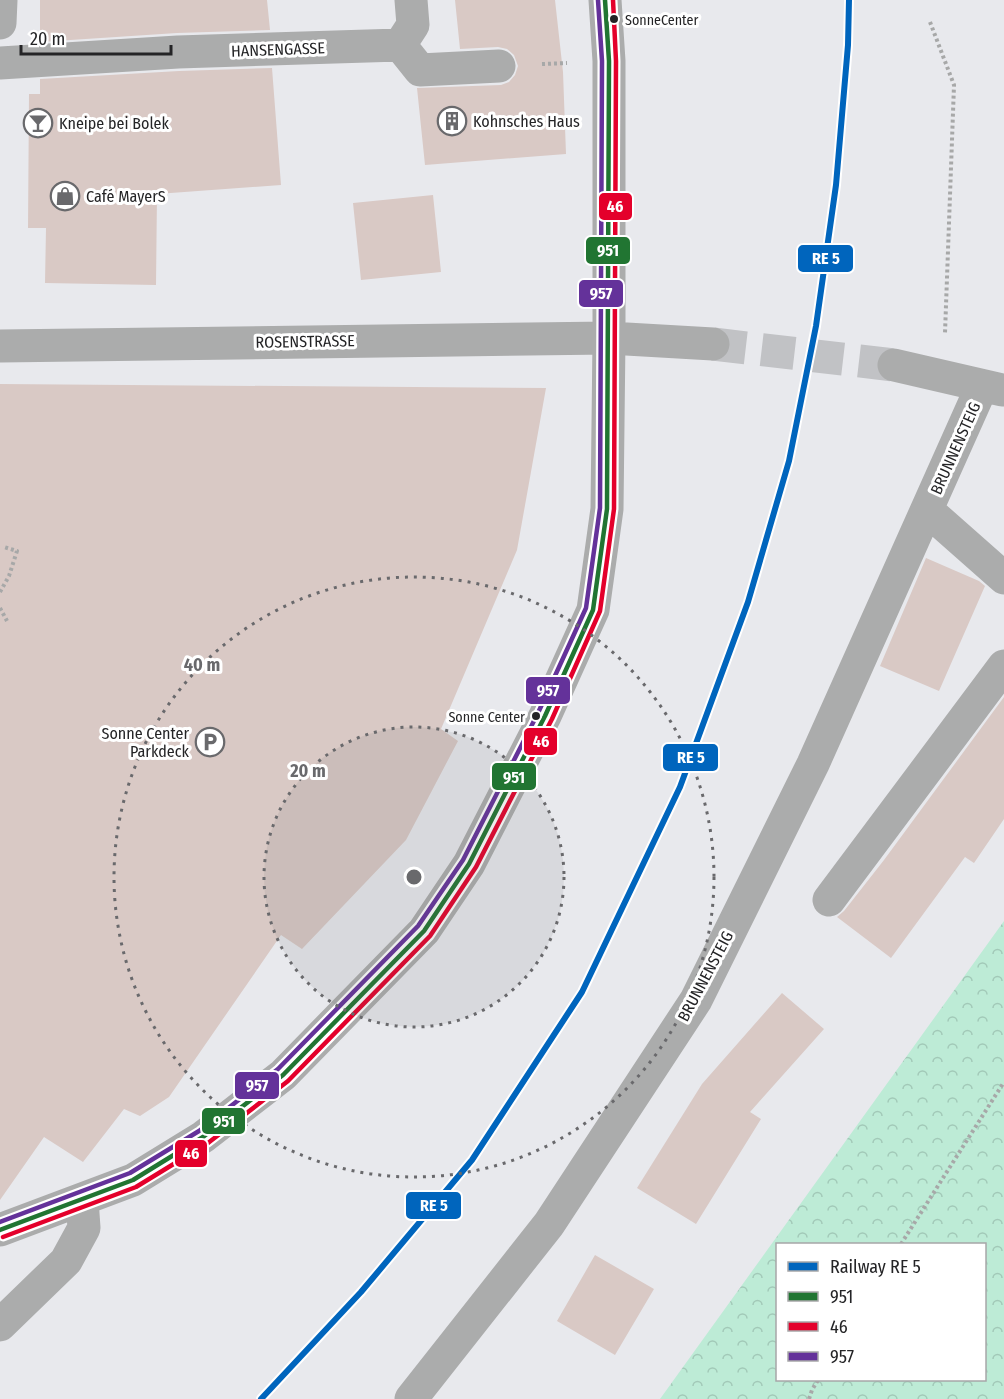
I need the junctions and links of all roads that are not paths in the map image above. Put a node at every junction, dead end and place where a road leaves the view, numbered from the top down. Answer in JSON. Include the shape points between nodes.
{"nodes":[{"id":1,"x":1,"y":0,"type":"edge"},
{"id":2,"x":411,"y":0,"type":"edge"},
{"id":3,"x":605,"y":0,"type":"edge"},
{"id":4,"x":0,"y":23,"type":"edge"},
{"id":5,"x":400,"y":45,"type":"junction"},
{"id":6,"x":0,"y":63,"type":"edge"},
{"id":7,"x":499,"y":66,"type":"dead end"},
{"id":8,"x":609,"y":338,"type":"junction"},
{"id":9,"x":713,"y":344,"type":"tunnel mouth"},
{"id":10,"x":0,"y":346,"type":"edge"},
{"id":11,"x":894,"y":365,"type":"tunnel mouth"},
{"id":12,"x":993,"y":388,"type":"edge"},
{"id":13,"x":927,"y":510,"type":"junction"},
{"id":14,"x":1004,"y":578,"type":"edge"},
{"id":15,"x":1004,"y":666,"type":"edge"},
{"id":16,"x":829,"y":900,"type":"dead end"},
{"id":17,"x":82,"y":1200,"type":"junction"},
{"id":18,"x":0,"y":1230,"type":"edge"},
{"id":19,"x":0,"y":1325,"type":"edge"},
{"id":20,"x":411,"y":1399,"type":"edge"}],
"edges":[{"from":1,"to":4,"type":"street"},
{"from":2,"to":5,"type":"street","via":[[413,25]]},
{"from":3,"to":8,"type":"street","via":[[609,61]]},
{"from":5,"to":6,"type":"street","name":"HANSENGASSE"},
{"from":5,"to":7,"type":"street","via":[[420,69]]},
{"from":8,"to":9,"type":"street"},
{"from":8,"to":10,"type":"street","name":"ROSENSTRASSE"},
{"from":8,"to":17,"type":"street","via":[[607,509],[593,610],[545,716],[469,864],[424,931],[283,1075],[193,1143],[133,1180]]},
{"from":11,"to":12,"type":"street","name":"BRUNNENSTEIG"},
{"from":12,"to":13,"type":"street","name":"BRUNNENSTEIG"},
{"from":13,"to":14,"type":"street","name":"BRUNNENSTEIG"},
{"from":13,"to":20,"type":"street","name":"BRUNNENSTEIG","via":[[813,764],[696,1000],[549,1224]]},
{"from":15,"to":16,"type":"street"},
{"from":17,"to":18,"type":"street"},
{"from":17,"to":19,"type":"street","via":[[84,1228],[66,1261]]}]}
